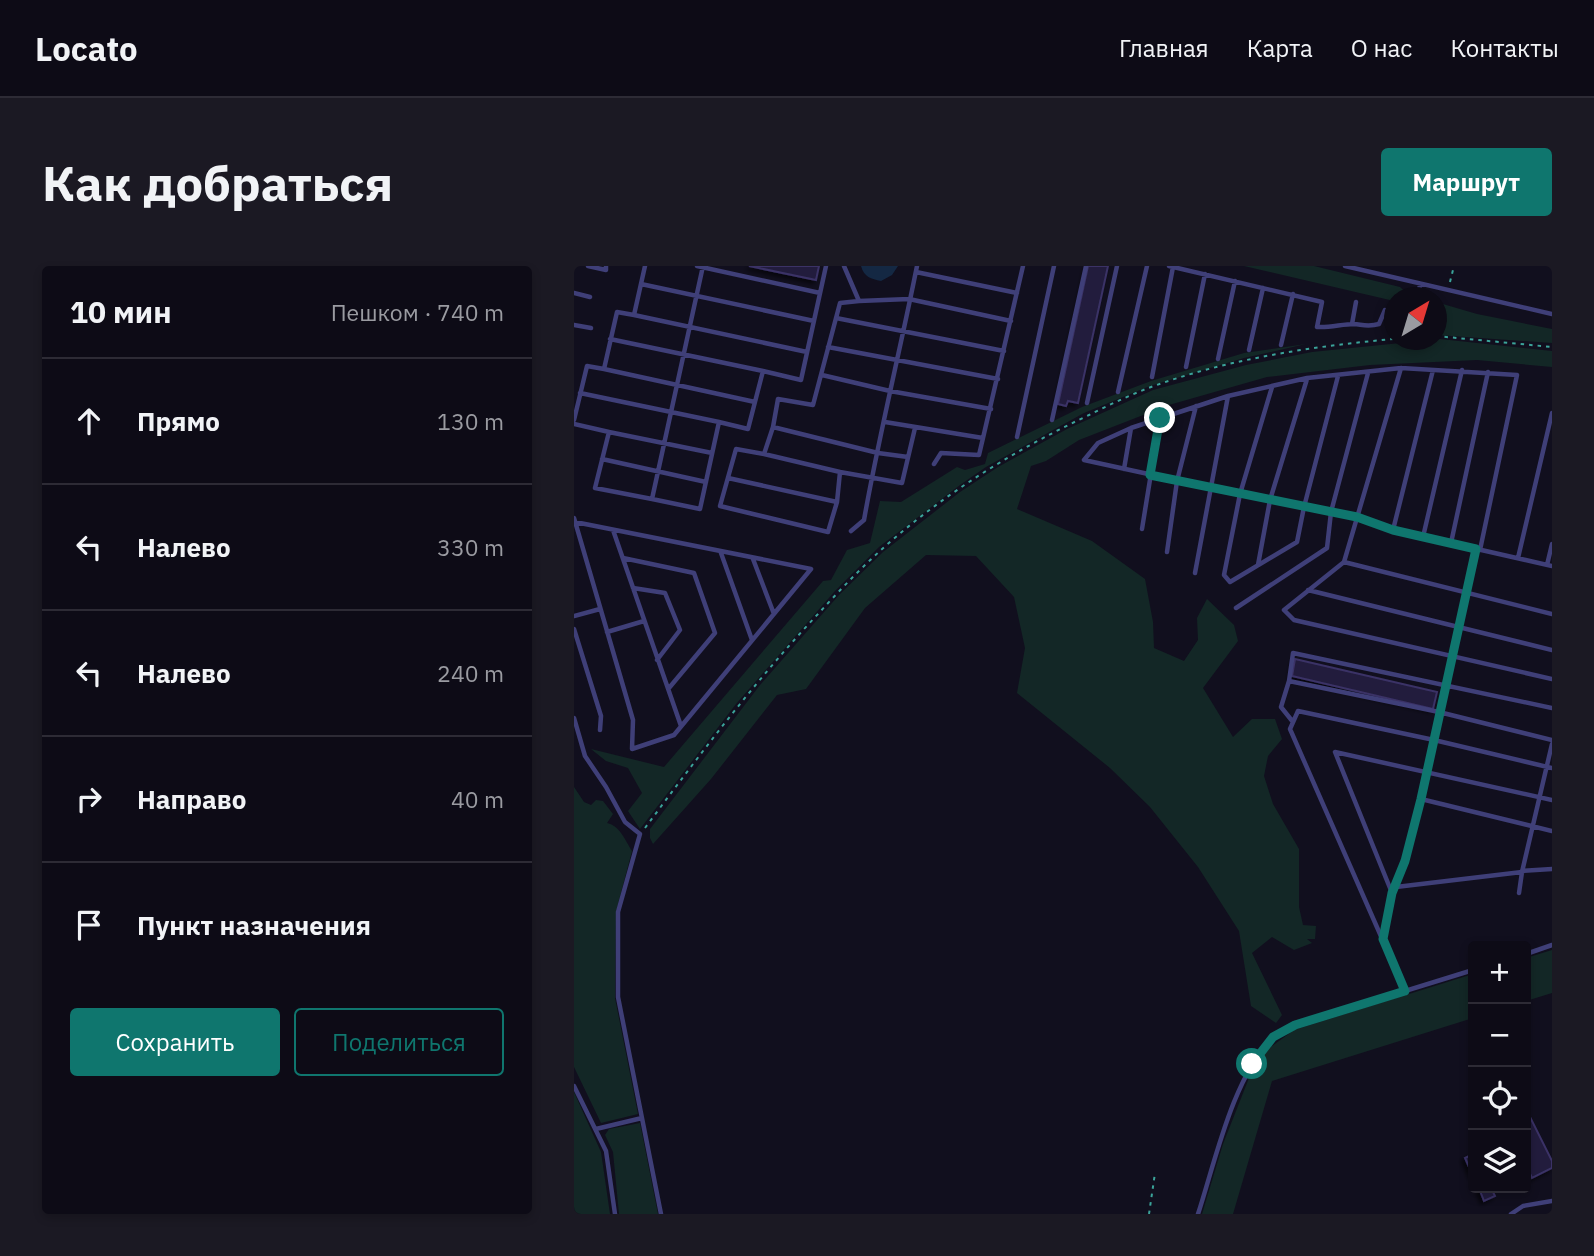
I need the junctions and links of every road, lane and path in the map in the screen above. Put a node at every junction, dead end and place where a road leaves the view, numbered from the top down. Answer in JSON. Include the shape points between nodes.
{"nodes":[{"id":1,"x":589,"y":266,"type":"edge"},
{"id":2,"x":606,"y":266,"type":"edge"},
{"id":3,"x":645,"y":266,"type":"edge"},
{"id":4,"x":701,"y":266,"type":"edge"},
{"id":5,"x":826,"y":266,"type":"edge"},
{"id":6,"x":844,"y":266,"type":"edge"},
{"id":7,"x":917,"y":266,"type":"edge"},
{"id":8,"x":1023,"y":266,"type":"edge"},
{"id":9,"x":1054,"y":266,"type":"edge"},
{"id":10,"x":1086,"y":266,"type":"edge"},
{"id":11,"x":1117,"y":266,"type":"edge"},
{"id":12,"x":1147,"y":266,"type":"edge"},
{"id":13,"x":1171,"y":266,"type":"edge"},
{"id":14,"x":1345,"y":266,"type":"edge"},
{"id":15,"x":1454,"y":266,"type":"edge"},
{"id":16,"x":916,"y":272,"type":"junction"},
{"id":17,"x":1205,"y":274,"type":"junction"},
{"id":18,"x":1235,"y":281,"type":"junction"},
{"id":19,"x":641,"y":284,"type":"junction"},
{"id":20,"x":1420,"y":284,"type":"junction"},
{"id":21,"x":1420,"y":287,"type":"edge"},
{"id":22,"x":1263,"y":288,"type":"junction"},
{"id":23,"x":1448,"y":290,"type":"junction"},
{"id":24,"x":574,"y":293,"type":"edge"},
{"id":25,"x":820,"y":293,"type":"junction"},
{"id":26,"x":1017,"y":293,"type":"junction"},
{"id":27,"x":1293,"y":294,"type":"junction"},
{"id":28,"x":697,"y":296,"type":"junction"},
{"id":29,"x":590,"y":297,"type":"dead end"},
{"id":30,"x":909,"y":299,"type":"junction"},
{"id":31,"x":859,"y":301,"type":"junction"},
{"id":32,"x":1356,"y":302,"type":"dead end"},
{"id":33,"x":1384,"y":312,"type":"edge"},
{"id":34,"x":1552,"y":314,"type":"edge"},
{"id":35,"x":634,"y":315,"type":"junction"},
{"id":36,"x":835,"y":318,"type":"junction"},
{"id":37,"x":814,"y":321,"type":"junction"},
{"id":38,"x":1011,"y":321,"type":"junction"},
{"id":39,"x":1352,"y":324,"type":"junction"},
{"id":40,"x":574,"y":325,"type":"edge"},
{"id":41,"x":591,"y":328,"type":"dead end"},
{"id":42,"x":690,"y":328,"type":"junction"},
{"id":43,"x":903,"y":329,"type":"junction"},
{"id":44,"x":1447,"y":337,"type":"edge"},
{"id":45,"x":610,"y":339,"type":"junction"},
{"id":46,"x":1384,"y":341,"type":"edge"},
{"id":47,"x":1281,"y":345,"type":"dead end"},
{"id":48,"x":828,"y":346,"type":"junction"},
{"id":49,"x":1552,"y":347,"type":"edge"},
{"id":50,"x":1249,"y":350,"type":"dead end"},
{"id":51,"x":1004,"y":351,"type":"junction"},
{"id":52,"x":807,"y":352,"type":"junction"},
{"id":53,"x":684,"y":355,"type":"junction"},
{"id":54,"x":1218,"y":359,"type":"dead end"},
{"id":55,"x":895,"y":360,"type":"junction"},
{"id":56,"x":1186,"y":367,"type":"dead end"},
{"id":57,"x":1401,"y":368,"type":"junction"},
{"id":58,"x":604,"y":369,"type":"junction"},
{"id":59,"x":1433,"y":370,"type":"junction"},
{"id":60,"x":1462,"y":370,"type":"junction"},
{"id":61,"x":763,"y":371,"type":"junction"},
{"id":62,"x":1488,"y":372,"type":"junction"},
{"id":63,"x":1368,"y":373,"type":"junction"},
{"id":64,"x":822,"y":375,"type":"junction"},
{"id":65,"x":1338,"y":375,"type":"junction"},
{"id":66,"x":1152,"y":377,"type":"dead end"},
{"id":67,"x":1307,"y":378,"type":"junction"},
{"id":68,"x":998,"y":379,"type":"junction"},
{"id":69,"x":677,"y":385,"type":"junction"},
{"id":70,"x":1272,"y":386,"type":"junction"},
{"id":71,"x":890,"y":391,"type":"junction"},
{"id":72,"x":1118,"y":392,"type":"dead end"},
{"id":73,"x":580,"y":393,"type":"junction"},
{"id":74,"x":1228,"y":396,"type":"junction"},
{"id":75,"x":755,"y":402,"type":"junction"},
{"id":76,"x":1087,"y":403,"type":"dead end"},
{"id":77,"x":1196,"y":406,"type":"junction"},
{"id":78,"x":991,"y":409,"type":"junction"},
{"id":79,"x":671,"y":413,"type":"junction"},
{"id":80,"x":1552,"y":413,"type":"edge"},
{"id":81,"x":1160,"y":418,"type":"junction"},
{"id":82,"x":1052,"y":419,"type":"dead end"},
{"id":83,"x":574,"y":422,"type":"edge"},
{"id":84,"x":719,"y":422,"type":"junction"},
{"id":85,"x":885,"y":422,"type":"junction"},
{"id":86,"x":773,"y":427,"type":"junction"},
{"id":87,"x":915,"y":428,"type":"junction"},
{"id":88,"x":1131,"y":428,"type":"junction"},
{"id":89,"x":609,"y":432,"type":"junction"},
{"id":90,"x":1017,"y":437,"type":"dead end"},
{"id":91,"x":983,"y":438,"type":"junction"},
{"id":92,"x":664,"y":443,"type":"junction"},
{"id":93,"x":712,"y":453,"type":"junction"},
{"id":94,"x":878,"y":453,"type":"junction"},
{"id":95,"x":764,"y":454,"type":"junction"},
{"id":96,"x":908,"y":457,"type":"junction"},
{"id":97,"x":602,"y":459,"type":"junction"},
{"id":98,"x":934,"y":464,"type":"dead end"},
{"id":99,"x":1124,"y":469,"type":"junction"},
{"id":100,"x":658,"y":472,"type":"junction"},
{"id":101,"x":840,"y":472,"type":"junction"},
{"id":102,"x":1150,"y":475,"type":"junction"},
{"id":103,"x":728,"y":478,"type":"junction"},
{"id":104,"x":872,"y":479,"type":"junction"},
{"id":105,"x":1177,"y":481,"type":"junction"},
{"id":106,"x":706,"y":482,"type":"junction"},
{"id":107,"x":1209,"y":487,"type":"junction"},
{"id":108,"x":1240,"y":495,"type":"junction"},
{"id":109,"x":652,"y":499,"type":"junction"},
{"id":110,"x":1270,"y":500,"type":"junction"},
{"id":111,"x":837,"y":502,"type":"junction"},
{"id":112,"x":1304,"y":507,"type":"junction"},
{"id":113,"x":1331,"y":512,"type":"junction"},
{"id":114,"x":1357,"y":517,"type":"junction"},
{"id":115,"x":575,"y":520,"type":"edge"},
{"id":116,"x":612,"y":529,"type":"junction"},
{"id":117,"x":1142,"y":529,"type":"dead end"},
{"id":118,"x":1393,"y":530,"type":"junction"},
{"id":119,"x":851,"y":531,"type":"dead end"},
{"id":120,"x":1423,"y":537,"type":"junction"},
{"id":121,"x":1451,"y":543,"type":"junction"},
{"id":122,"x":1552,"y":544,"type":"edge"},
{"id":123,"x":1478,"y":549,"type":"junction"},
{"id":124,"x":720,"y":552,"type":"junction"},
{"id":125,"x":1167,"y":552,"type":"dead end"},
{"id":126,"x":622,"y":558,"type":"junction"},
{"id":127,"x":753,"y":558,"type":"junction"},
{"id":128,"x":1518,"y":558,"type":"junction"},
{"id":129,"x":1344,"y":562,"type":"junction"},
{"id":130,"x":1258,"y":565,"type":"junction"},
{"id":131,"x":1550,"y":565,"type":"edge"},
{"id":132,"x":1195,"y":573,"type":"dead end"},
{"id":133,"x":633,"y":588,"type":"junction"},
{"id":134,"x":1308,"y":590,"type":"junction"},
{"id":135,"x":1465,"y":593,"type":"junction"},
{"id":136,"x":600,"y":608,"type":"junction"},
{"id":137,"x":1236,"y":608,"type":"dead end"},
{"id":138,"x":774,"y":614,"type":"junction"},
{"id":139,"x":1552,"y":614,"type":"edge"},
{"id":140,"x":574,"y":616,"type":"edge"},
{"id":141,"x":644,"y":621,"type":"junction"},
{"id":142,"x":1460,"y":628,"type":"junction"},
{"id":143,"x":574,"y":629,"type":"edge"},
{"id":144,"x":607,"y":632,"type":"junction"},
{"id":145,"x":752,"y":640,"type":"junction"},
{"id":146,"x":1552,"y":650,"type":"edge"},
{"id":147,"x":1451,"y":656,"type":"junction"},
{"id":148,"x":657,"y":660,"type":"junction"},
{"id":149,"x":1552,"y":679,"type":"edge"},
{"id":150,"x":1289,"y":681,"type":"junction"},
{"id":151,"x":1445,"y":687,"type":"junction"},
{"id":152,"x":668,"y":688,"type":"junction"},
{"id":153,"x":1552,"y":708,"type":"edge"},
{"id":154,"x":1438,"y":712,"type":"junction"},
{"id":155,"x":574,"y":718,"type":"edge"},
{"id":156,"x":1293,"y":722,"type":"junction"},
{"id":157,"x":681,"y":727,"type":"junction"},
{"id":158,"x":600,"y":730,"type":"dead end"},
{"id":159,"x":1434,"y":740,"type":"junction"},
{"id":160,"x":1552,"y":742,"type":"edge"},
{"id":161,"x":1550,"y":768,"type":"edge"},
{"id":162,"x":1426,"y":772,"type":"junction"},
{"id":163,"x":1539,"y":797,"type":"junction"},
{"id":164,"x":1421,"y":799,"type":"junction"},
{"id":165,"x":1552,"y":800,"type":"edge"},
{"id":166,"x":1533,"y":826,"type":"junction"},
{"id":167,"x":1552,"y":831,"type":"edge"},
{"id":168,"x":640,"y":834,"type":"junction"},
{"id":169,"x":1552,"y":869,"type":"edge"},
{"id":170,"x":1522,"y":872,"type":"junction"},
{"id":171,"x":1396,"y":887,"type":"junction"},
{"id":172,"x":1519,"y":892,"type":"dead end"},
{"id":173,"x":1392,"y":893,"type":"junction"},
{"id":174,"x":1383,"y":939,"type":"junction"},
{"id":175,"x":1552,"y":945,"type":"edge"},
{"id":176,"x":1531,"y":952,"type":"edge"},
{"id":177,"x":1468,"y":972,"type":"edge"},
{"id":178,"x":1405,"y":991,"type":"junction"},
{"id":179,"x":574,"y":1086,"type":"edge"},
{"id":180,"x":642,"y":1118,"type":"junction"},
{"id":181,"x":595,"y":1129,"type":"junction"},
{"id":182,"x":1155,"y":1173,"type":"dead end"},
{"id":183,"x":1552,"y":1201,"type":"edge"},
{"id":184,"x":615,"y":1214,"type":"edge"},
{"id":185,"x":661,"y":1214,"type":"edge"},
{"id":186,"x":1149,"y":1214,"type":"edge"},
{"id":187,"x":1198,"y":1214,"type":"edge"},
{"id":188,"x":1511,"y":1214,"type":"edge"}],
"edges":[{"from":1,"to":2,"type":"lane","via":[[606,270]]},
{"from":3,"to":19,"type":"lane"},
{"from":4,"to":25,"type":"lane"},
{"from":4,"to":28,"type":"lane"},
{"from":5,"to":25,"type":"lane"},
{"from":6,"to":31,"type":"lane"},
{"from":7,"to":16,"type":"lane"},
{"from":8,"to":26,"type":"lane"},
{"from":9,"to":90,"type":"lane"},
{"from":10,"to":82,"type":"lane"},
{"from":11,"to":76,"type":"lane"},
{"from":12,"to":72,"type":"lane"},
{"from":13,"to":17,"type":"lane"},
{"from":13,"to":66,"type":"lane"},
{"from":14,"to":20,"type":"lane"},
{"from":15,"to":23,"type":"path"},
{"from":16,"to":26,"type":"lane"},
{"from":16,"to":30,"type":"lane"},
{"from":17,"to":18,"type":"lane"},
{"from":17,"to":56,"type":"lane"},
{"from":18,"to":22,"type":"lane"},
{"from":18,"to":54,"type":"lane"},
{"from":19,"to":28,"type":"lane"},
{"from":19,"to":35,"type":"lane"},
{"from":20,"to":21,"type":"lane"},
{"from":20,"to":23,"type":"lane"},
{"from":22,"to":27,"type":"lane"},
{"from":22,"to":50,"type":"lane"},
{"from":23,"to":34,"type":"lane"},
{"from":24,"to":29,"type":"lane"},
{"from":25,"to":37,"type":"lane"},
{"from":26,"to":38,"type":"lane"},
{"from":27,"to":39,"type":"lane","via":[[1322,302],[1317,327]]},
{"from":27,"to":47,"type":"lane"},
{"from":28,"to":37,"type":"lane"},
{"from":28,"to":42,"type":"lane"},
{"from":30,"to":31,"type":"lane"},
{"from":30,"to":38,"type":"lane"},
{"from":30,"to":43,"type":"lane"},
{"from":31,"to":36,"type":"lane","via":[[839,303]]},
{"from":32,"to":39,"type":"lane"},
{"from":33,"to":39,"type":"lane","via":[[1379,324]]},
{"from":35,"to":42,"type":"lane"},
{"from":35,"to":45,"type":"lane","via":[[617,312]]},
{"from":36,"to":43,"type":"lane"},
{"from":36,"to":48,"type":"lane"},
{"from":37,"to":52,"type":"lane"},
{"from":38,"to":51,"type":"lane"},
{"from":40,"to":41,"type":"lane"},
{"from":42,"to":52,"type":"lane"},
{"from":42,"to":53,"type":"lane"},
{"from":43,"to":51,"type":"lane"},
{"from":43,"to":55,"type":"lane"},
{"from":44,"to":49,"type":"path"},
{"from":45,"to":53,"type":"lane"},
{"from":45,"to":58,"type":"lane"},
{"from":46,"to":168,"type":"path","via":[[1244,360],[1151,387],[1002,459],[881,550],[838,593],[734,710]]},
{"from":48,"to":55,"type":"lane"},
{"from":48,"to":64,"type":"lane"},
{"from":51,"to":68,"type":"lane"},
{"from":52,"to":61,"type":"lane","via":[[801,380]]},
{"from":53,"to":61,"type":"lane"},
{"from":53,"to":69,"type":"lane"},
{"from":55,"to":68,"type":"lane"},
{"from":55,"to":71,"type":"lane"},
{"from":57,"to":59,"type":"lane"},
{"from":57,"to":63,"type":"lane"},
{"from":57,"to":114,"type":"lane"},
{"from":58,"to":69,"type":"lane"},
{"from":58,"to":73,"type":"lane","via":[[587,366]]},
{"from":59,"to":60,"type":"lane"},
{"from":59,"to":118,"type":"lane"},
{"from":60,"to":62,"type":"lane"},
{"from":60,"to":120,"type":"lane"},
{"from":61,"to":75,"type":"lane"},
{"from":62,"to":121,"type":"lane"},
{"from":62,"to":123,"type":"lane","via":[[1517,375]]},
{"from":63,"to":65,"type":"lane"},
{"from":63,"to":113,"type":"lane"},
{"from":64,"to":71,"type":"lane"},
{"from":64,"to":86,"type":"lane","via":[[814,405],[778,399]]},
{"from":65,"to":67,"type":"lane"},
{"from":65,"to":112,"type":"lane"},
{"from":67,"to":70,"type":"lane"},
{"from":67,"to":110,"type":"lane"},
{"from":68,"to":78,"type":"lane"},
{"from":69,"to":75,"type":"lane"},
{"from":69,"to":79,"type":"lane"},
{"from":70,"to":74,"type":"lane"},
{"from":70,"to":108,"type":"lane"},
{"from":71,"to":78,"type":"lane"},
{"from":71,"to":85,"type":"lane"},
{"from":73,"to":79,"type":"lane"},
{"from":73,"to":83,"type":"lane"},
{"from":74,"to":77,"type":"lane"},
{"from":74,"to":107,"type":"lane"},
{"from":75,"to":84,"type":"lane","via":[[748,429]]},
{"from":77,"to":81,"type":"lane"},
{"from":77,"to":105,"type":"lane"},
{"from":78,"to":91,"type":"lane"},
{"from":79,"to":84,"type":"lane"},
{"from":79,"to":92,"type":"lane"},
{"from":80,"to":128,"type":"lane"},
{"from":81,"to":88,"type":"lane"},
{"from":81,"to":102,"type":"lane"},
{"from":83,"to":89,"type":"lane"},
{"from":84,"to":93,"type":"lane"},
{"from":85,"to":87,"type":"lane"},
{"from":85,"to":94,"type":"lane"},
{"from":86,"to":94,"type":"lane"},
{"from":86,"to":95,"type":"lane"},
{"from":87,"to":91,"type":"lane"},
{"from":87,"to":96,"type":"lane"},
{"from":88,"to":99,"type":"lane"},
{"from":88,"to":99,"type":"lane","via":[[1098,443],[1084,460]]},
{"from":89,"to":92,"type":"lane"},
{"from":89,"to":97,"type":"lane"},
{"from":91,"to":98,"type":"lane","via":[[979,455],[941,453]]},
{"from":92,"to":93,"type":"lane"},
{"from":92,"to":100,"type":"lane"},
{"from":93,"to":106,"type":"lane"},
{"from":94,"to":96,"type":"lane"},
{"from":94,"to":104,"type":"lane"},
{"from":95,"to":101,"type":"lane"},
{"from":95,"to":103,"type":"lane","via":[[736,449]]},
{"from":96,"to":104,"type":"lane","via":[[902,484]]},
{"from":97,"to":100,"type":"lane"},
{"from":97,"to":109,"type":"lane","via":[[595,488]]},
{"from":99,"to":102,"type":"lane"},
{"from":100,"to":106,"type":"lane"},
{"from":100,"to":109,"type":"lane"},
{"from":101,"to":104,"type":"lane"},
{"from":101,"to":111,"type":"lane"},
{"from":102,"to":105,"type":"lane"},
{"from":102,"to":117,"type":"lane"},
{"from":103,"to":111,"type":"lane"},
{"from":103,"to":111,"type":"lane","via":[[720,506],[828,532]]},
{"from":104,"to":119,"type":"lane","via":[[864,520]]},
{"from":105,"to":107,"type":"lane"},
{"from":105,"to":125,"type":"lane"},
{"from":106,"to":109,"type":"lane","via":[[700,509]]},
{"from":107,"to":108,"type":"lane"},
{"from":107,"to":132,"type":"lane"},
{"from":108,"to":110,"type":"lane"},
{"from":108,"to":130,"type":"lane","via":[[1224,575],[1230,582]]},
{"from":110,"to":112,"type":"lane"},
{"from":110,"to":130,"type":"lane"},
{"from":112,"to":113,"type":"lane"},
{"from":112,"to":130,"type":"lane","via":[[1297,542]]},
{"from":113,"to":114,"type":"lane"},
{"from":113,"to":137,"type":"lane","via":[[1327,548]]},
{"from":114,"to":118,"type":"lane"},
{"from":114,"to":129,"type":"lane"},
{"from":115,"to":116,"type":"lane"},
{"from":115,"to":136,"type":"lane"},
{"from":116,"to":124,"type":"lane"},
{"from":116,"to":126,"type":"lane"},
{"from":118,"to":120,"type":"lane"},
{"from":120,"to":121,"type":"lane"},
{"from":121,"to":123,"type":"lane"},
{"from":122,"to":131,"type":"lane"},
{"from":123,"to":128,"type":"lane"},
{"from":123,"to":135,"type":"lane"},
{"from":124,"to":127,"type":"lane"},
{"from":124,"to":145,"type":"lane"},
{"from":126,"to":133,"type":"lane"},
{"from":126,"to":152,"type":"lane","via":[[694,573],[715,633]]},
{"from":127,"to":138,"type":"lane"},
{"from":127,"to":138,"type":"lane","via":[[811,569]]},
{"from":128,"to":131,"type":"lane"},
{"from":129,"to":134,"type":"lane"},
{"from":129,"to":135,"type":"lane"},
{"from":133,"to":141,"type":"lane"},
{"from":133,"to":148,"type":"lane","via":[[665,593],[680,630]]},
{"from":134,"to":142,"type":"lane"},
{"from":134,"to":147,"type":"lane","via":[[1284,610],[1294,620]]},
{"from":135,"to":139,"type":"lane"},
{"from":135,"to":142,"type":"lane"},
{"from":136,"to":140,"type":"lane"},
{"from":136,"to":144,"type":"lane"},
{"from":138,"to":145,"type":"lane"},
{"from":141,"to":144,"type":"lane"},
{"from":141,"to":148,"type":"lane"},
{"from":142,"to":146,"type":"lane"},
{"from":142,"to":147,"type":"lane"},
{"from":143,"to":158,"type":"lane","via":[[601,716]]},
{"from":144,"to":157,"type":"lane","via":[[633,720],[632,749],[674,735]]},
{"from":145,"to":157,"type":"lane"},
{"from":147,"to":149,"type":"lane"},
{"from":147,"to":151,"type":"lane"},
{"from":148,"to":152,"type":"lane"},
{"from":150,"to":151,"type":"lane","via":[[1293,653]]},
{"from":150,"to":154,"type":"lane"},
{"from":150,"to":156,"type":"lane","via":[[1281,707]]},
{"from":151,"to":153,"type":"lane"},
{"from":151,"to":154,"type":"lane"},
{"from":152,"to":157,"type":"lane"},
{"from":154,"to":159,"type":"lane"},
{"from":154,"to":160,"type":"lane"},
{"from":155,"to":168,"type":"lane","via":[[585,756],[625,822]]},
{"from":156,"to":159,"type":"lane","via":[[1298,711]]},
{"from":156,"to":174,"type":"lane","via":[[1290,729]]},
{"from":159,"to":161,"type":"lane"},
{"from":159,"to":162,"type":"lane"},
{"from":160,"to":161,"type":"lane"},
{"from":161,"to":163,"type":"lane"},
{"from":162,"to":163,"type":"lane"},
{"from":162,"to":164,"type":"lane"},
{"from":162,"to":173,"type":"lane","via":[[1335,752]]},
{"from":163,"to":165,"type":"lane"},
{"from":163,"to":166,"type":"lane"},
{"from":164,"to":166,"type":"lane"},
{"from":164,"to":171,"type":"lane"},
{"from":166,"to":167,"type":"lane"},
{"from":166,"to":170,"type":"lane"},
{"from":168,"to":180,"type":"lane","via":[[618,912],[618,997]]},
{"from":169,"to":170,"type":"lane"},
{"from":170,"to":171,"type":"lane"},
{"from":170,"to":172,"type":"lane"},
{"from":171,"to":173,"type":"lane"},
{"from":173,"to":174,"type":"lane"},
{"from":174,"to":178,"type":"lane"},
{"from":175,"to":176,"type":"lane"},
{"from":177,"to":178,"type":"lane"},
{"from":178,"to":187,"type":"lane","via":[[1295,1025],[1273,1037],[1238,1092]]},
{"from":179,"to":181,"type":"lane"},
{"from":180,"to":181,"type":"lane"},
{"from":180,"to":185,"type":"lane"},
{"from":181,"to":184,"type":"lane","via":[[606,1151]]},
{"from":182,"to":186,"type":"path"},
{"from":183,"to":188,"type":"lane","via":[[1523,1206]]}]}
